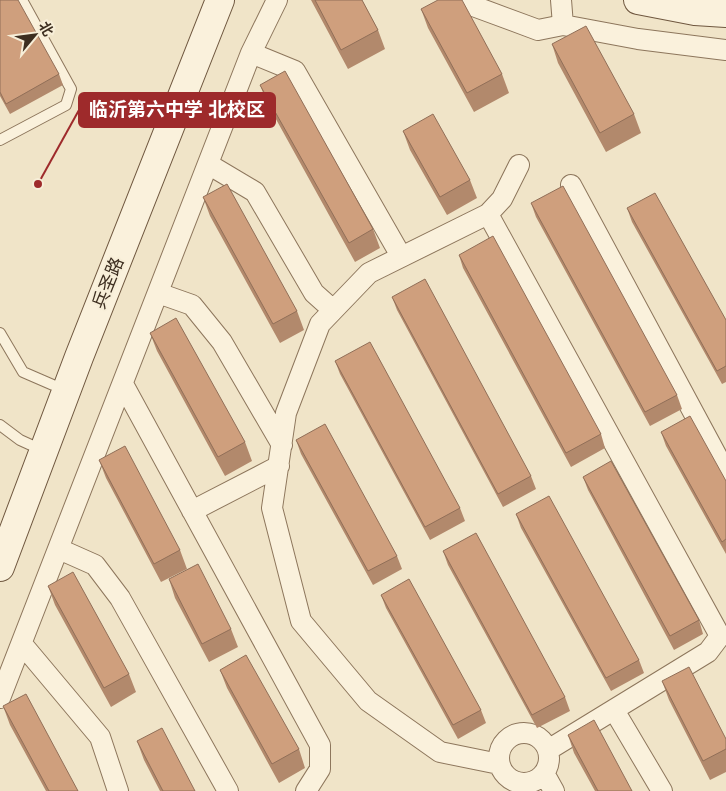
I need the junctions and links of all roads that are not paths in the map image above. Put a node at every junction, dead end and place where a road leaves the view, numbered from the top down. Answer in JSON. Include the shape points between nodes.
{"nodes":[{"id":1,"x":22,"y":0,"type":"edge"},
{"id":2,"x":205,"y":0,"type":"edge"},
{"id":3,"x":220,"y":0,"type":"edge"},
{"id":4,"x":277,"y":0,"type":"edge"},
{"id":5,"x":457,"y":0,"type":"edge"},
{"id":6,"x":560,"y":0,"type":"edge"},
{"id":7,"x":638,"y":0,"type":"edge"},
{"id":8,"x":726,"y":13,"type":"edge"},
{"id":9,"x":563,"y":25,"type":"junction"},
{"id":10,"x":726,"y":50,"type":"edge"},
{"id":11,"x":251,"y":53,"type":"junction"},
{"id":12,"x":0,"y":140,"type":"edge"},
{"id":13,"x":208,"y":164,"type":"junction"},
{"id":14,"x":519,"y":165,"type":"dead end"},
{"id":15,"x":571,"y":185,"type":"dead end"},
{"id":16,"x":488,"y":214,"type":"junction"},
{"id":17,"x":401,"y":256,"type":"junction"},
{"id":18,"x":158,"y":293,"type":"junction"},
{"id":19,"x":333,"y":310,"type":"junction"},
{"id":20,"x":0,"y":333,"type":"edge"},
{"id":21,"x":123,"y":384,"type":"junction"},
{"id":22,"x":54,"y":386,"type":"junction"},
{"id":23,"x":0,"y":425,"type":"edge"},
{"id":24,"x":31,"y":445,"type":"junction"},
{"id":25,"x":282,"y":445,"type":"junction"},
{"id":26,"x":279,"y":466,"type":"junction"},
{"id":27,"x":726,"y":473,"type":"edge"},
{"id":28,"x":192,"y":511,"type":"junction"},
{"id":29,"x":0,"y":527,"type":"edge"},
{"id":30,"x":59,"y":550,"type":"junction"},
{"id":31,"x":0,"y":567,"type":"edge"},
{"id":32,"x":22,"y":644,"type":"junction"},
{"id":33,"x":0,"y":698,"type":"edge"},
{"id":34,"x":614,"y":710,"type":"junction"},
{"id":35,"x":548,"y":750,"type":"junction"},
{"id":36,"x":499,"y":764,"type":"junction"},
{"id":37,"x":544,"y":773,"type":"junction"},
{"id":38,"x":118,"y":791,"type":"edge"},
{"id":39,"x":228,"y":791,"type":"edge"},
{"id":40,"x":306,"y":791,"type":"edge"},
{"id":41,"x":554,"y":791,"type":"edge"},
{"id":42,"x":662,"y":791,"type":"edge"}],
"edges":[{"from":1,"to":12,"type":"lane","via":[[71,89],[66,105]]},
{"from":2,"to":22,"type":"main road","name":"兵圣路"},
{"from":3,"to":31,"type":"main road","name":"兵圣路"},
{"from":4,"to":11,"type":"street"},
{"from":5,"to":9,"type":"street","via":[[538,30]]},
{"from":6,"to":9,"type":"street"},
{"from":7,"to":8,"type":"main road"},
{"from":9,"to":10,"type":"street"},
{"from":11,"to":13,"type":"street"},
{"from":11,"to":17,"type":"street","via":[[295,71]]},
{"from":13,"to":18,"type":"street"},
{"from":13,"to":19,"type":"street","via":[[255,192],[314,293]]},
{"from":14,"to":16,"type":"street","via":[[502,199]]},
{"from":15,"to":27,"type":"street"},
{"from":16,"to":17,"type":"street"},
{"from":16,"to":34,"type":"street","via":[[720,636],[708,652]]},
{"from":17,"to":19,"type":"street","via":[[369,273]]},
{"from":18,"to":21,"type":"street"},
{"from":18,"to":25,"type":"street","via":[[192,305],[222,342]]},
{"from":19,"to":25,"type":"street","via":[[320,324],[286,413]]},
{"from":20,"to":22,"type":"lane","via":[[23,372]]},
{"from":21,"to":28,"type":"street"},
{"from":21,"to":30,"type":"street"},
{"from":22,"to":24,"type":"main road","name":"兵圣路"},
{"from":23,"to":24,"type":"lane"},
{"from":24,"to":29,"type":"main road","name":"兵圣路"},
{"from":25,"to":26,"type":"street"},
{"from":26,"to":28,"type":"street"},
{"from":26,"to":36,"type":"street","via":[[272,508],[301,621],[368,701],[440,752]]},
{"from":28,"to":40,"type":"street","via":[[320,746],[320,769]]},
{"from":30,"to":32,"type":"street"},
{"from":30,"to":39,"type":"street","via":[[94,565],[120,598]]},
{"from":32,"to":33,"type":"street"},
{"from":32,"to":38,"type":"street","via":[[100,737]]},
{"from":34,"to":35,"type":"street"},
{"from":34,"to":42,"type":"street"},
{"from":35,"to":36,"type":"street","via":[[538,736],[520,732],[503,743]]},
{"from":35,"to":37,"type":"street","via":[[549,759]]},
{"from":36,"to":37,"type":"street","via":[[507,776],[519,783],[537,779]]},
{"from":37,"to":41,"type":"street"}]}
